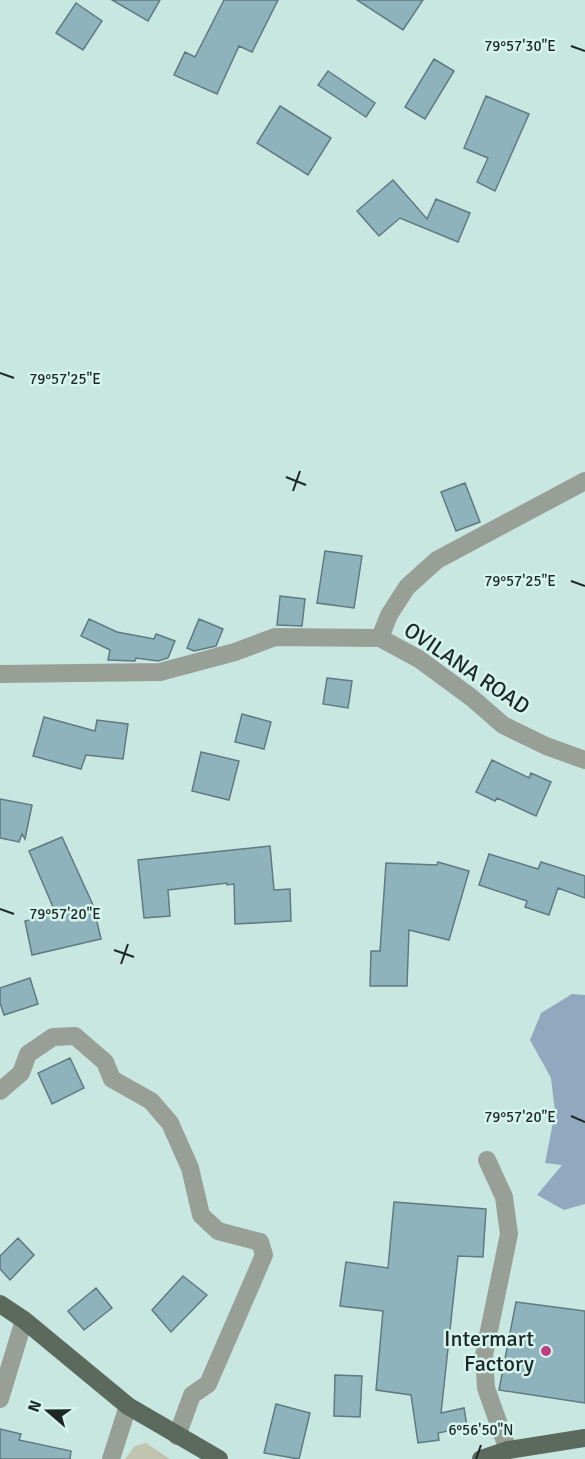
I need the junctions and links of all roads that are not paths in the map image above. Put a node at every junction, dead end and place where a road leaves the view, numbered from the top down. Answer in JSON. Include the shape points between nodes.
{"nodes":[{"id":1,"x":585,"y":481,"type":"edge"},
{"id":2,"x":380,"y":638,"type":"junction"},
{"id":3,"x":0,"y":674,"type":"edge"},
{"id":4,"x":585,"y":760,"type":"edge"},
{"id":5,"x":0,"y":1091,"type":"edge"},
{"id":6,"x":487,"y":1160,"type":"dead end"},
{"id":7,"x":0,"y":1304,"type":"edge"},
{"id":8,"x":24,"y":1320,"type":"junction"},
{"id":9,"x":0,"y":1399,"type":"edge"},
{"id":10,"x":128,"y":1406,"type":"junction"},
{"id":11,"x":177,"y":1436,"type":"junction"},
{"id":12,"x":585,"y":1438,"type":"edge"},
{"id":13,"x":508,"y":1450,"type":"junction"},
{"id":14,"x":111,"y":1459,"type":"edge"},
{"id":15,"x":219,"y":1459,"type":"edge"},
{"id":16,"x":481,"y":1459,"type":"edge"}],
"edges":[{"from":1,"to":2,"type":"street","via":[[437,560],[407,587]]},
{"from":2,"to":3,"type":"street","name":"OVILANA ROAD","via":[[275,637],[160,672]]},
{"from":2,"to":4,"type":"street","name":"OVILANA ROAD","via":[[419,659],[502,725]]},
{"from":5,"to":11,"type":"street","via":[[21,1073],[28,1054],[53,1037],[75,1036],[105,1062],[112,1079],[151,1101],[170,1123],[190,1168],[201,1215],[218,1231],[260,1242],[264,1256],[208,1384],[192,1395]]},
{"from":6,"to":13,"type":"street","via":[[504,1197],[509,1234],[484,1355],[486,1388]]},
{"from":7,"to":8,"type":"main road"},
{"from":8,"to":9,"type":"street"},
{"from":8,"to":10,"type":"main road"},
{"from":10,"to":11,"type":"main road"},
{"from":10,"to":14,"type":"street"},
{"from":11,"to":15,"type":"main road"},
{"from":12,"to":13,"type":"main road"},
{"from":13,"to":16,"type":"main road"}]}
